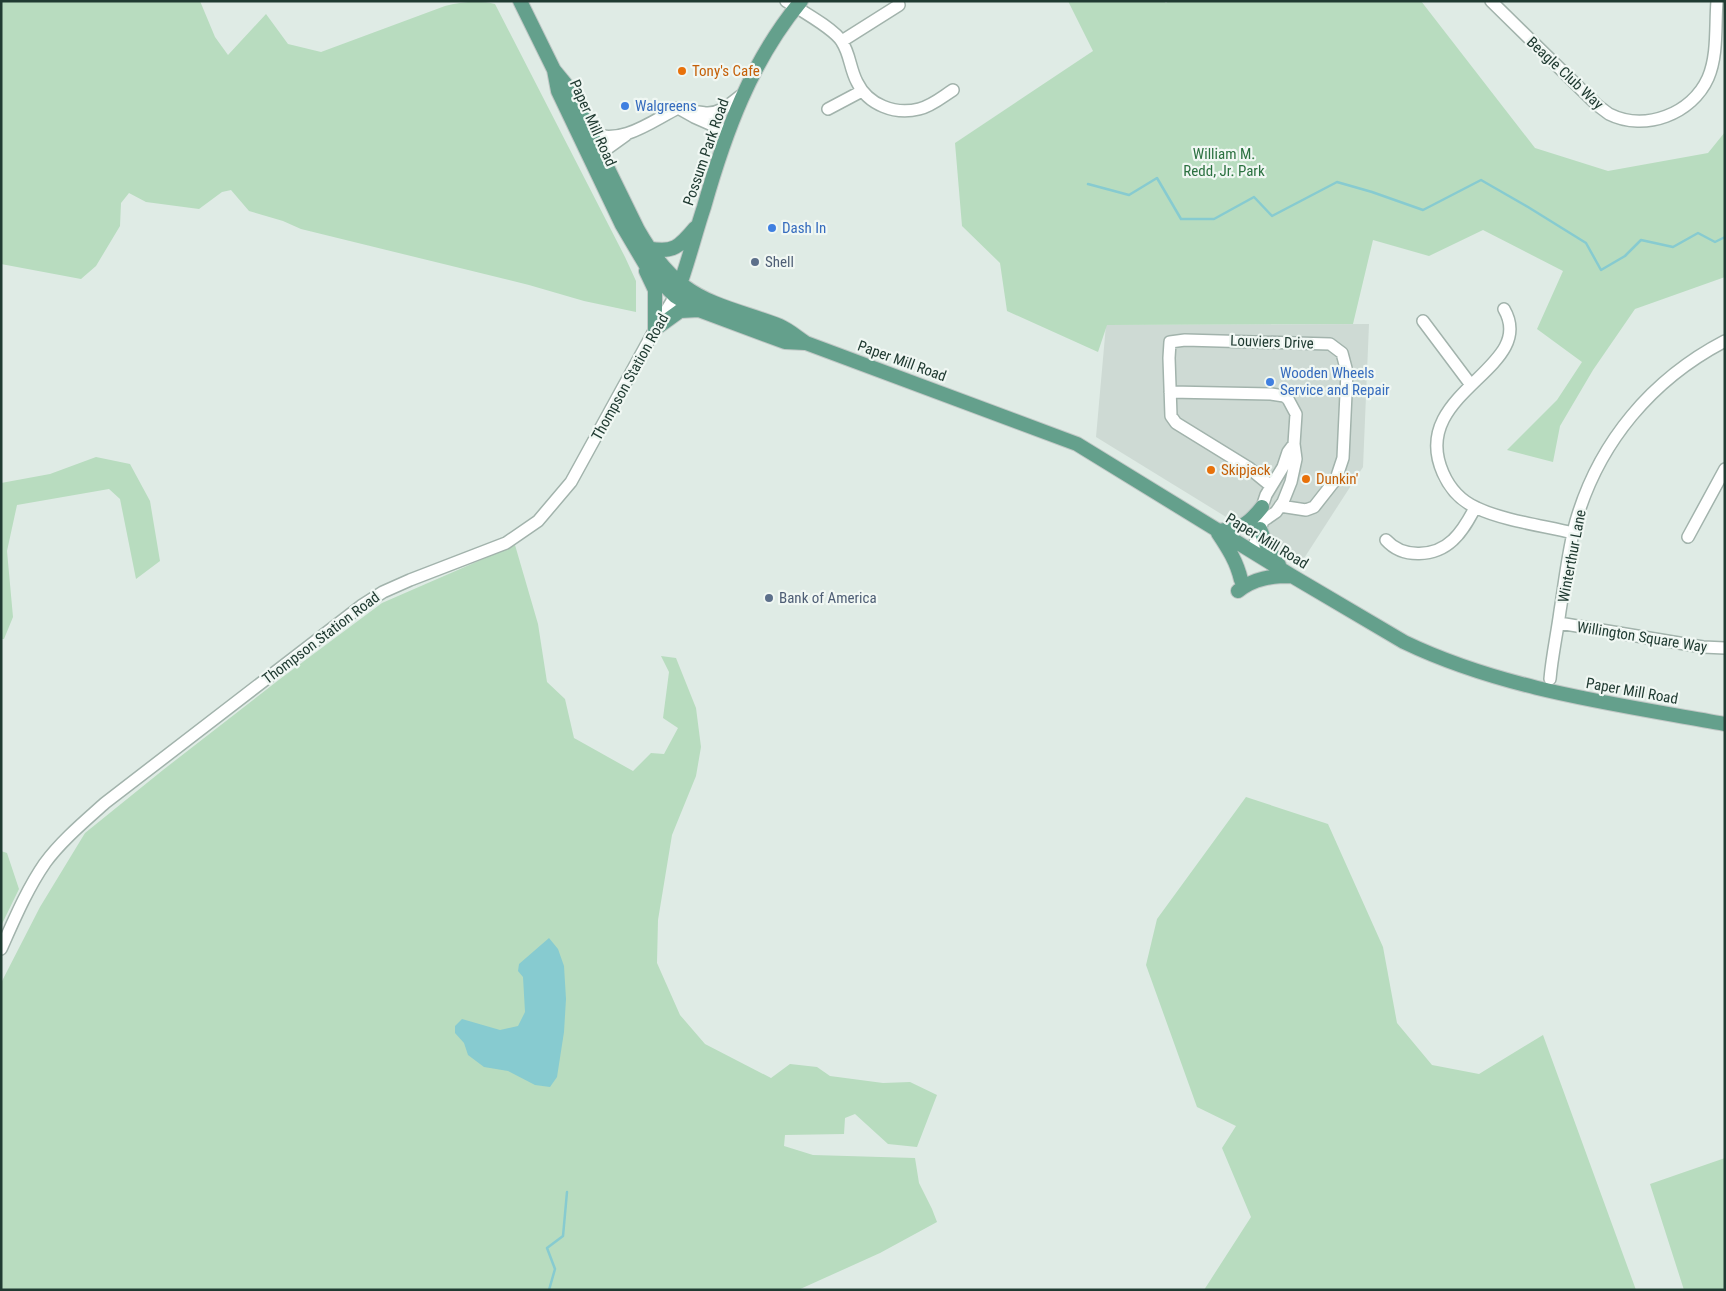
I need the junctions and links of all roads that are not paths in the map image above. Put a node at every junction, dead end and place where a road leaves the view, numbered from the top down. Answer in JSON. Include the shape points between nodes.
{"nodes":[{"id":1,"x":520,"y":1,"type":"edge"},
{"id":2,"x":1491,"y":1,"type":"edge"},
{"id":3,"x":1717,"y":1,"type":"edge"},
{"id":4,"x":794,"y":3,"type":"edge"},
{"id":5,"x":898,"y":5,"type":"dead end"},
{"id":6,"x":842,"y":41,"type":"junction"},
{"id":7,"x":554,"y":70,"type":"junction"},
{"id":8,"x":953,"y":90,"type":"dead end"},
{"id":9,"x":862,"y":91,"type":"junction"},
{"id":10,"x":743,"y":94,"type":"junction"},
{"id":11,"x":828,"y":109,"type":"dead end"},
{"id":12,"x":685,"y":111,"type":"junction"},
{"id":13,"x":572,"y":121,"type":"junction"},
{"id":14,"x":728,"y":132,"type":"junction"},
{"id":15,"x":591,"y":133,"type":"junction"},
{"id":16,"x":626,"y":134,"type":"junction"},
{"id":17,"x":601,"y":153,"type":"junction"},
{"id":18,"x":698,"y":224,"type":"junction"},
{"id":19,"x":642,"y":248,"type":"junction"},
{"id":20,"x":678,"y":289,"type":"junction"},
{"id":21,"x":1504,"y":309,"type":"dead end"},
{"id":22,"x":701,"y":310,"type":"junction"},
{"id":23,"x":1423,"y":321,"type":"dead end"},
{"id":24,"x":655,"y":329,"type":"junction"},
{"id":25,"x":1725,"y":341,"type":"edge"},
{"id":26,"x":806,"y":343,"type":"junction"},
{"id":27,"x":1471,"y":385,"type":"junction"},
{"id":28,"x":1170,"y":392,"type":"junction"},
{"id":29,"x":1294,"y":444,"type":"junction"},
{"id":30,"x":1725,"y":469,"type":"edge"},
{"id":31,"x":1271,"y":486,"type":"junction"},
{"id":32,"x":1280,"y":506,"type":"junction"},
{"id":33,"x":1475,"y":508,"type":"junction"},
{"id":34,"x":1262,"y":519,"type":"junction"},
{"id":35,"x":1217,"y":529,"type":"junction"},
{"id":36,"x":1573,"y":533,"type":"junction"},
{"id":37,"x":1688,"y":537,"type":"dead end"},
{"id":38,"x":1386,"y":540,"type":"dead end"},
{"id":39,"x":1252,"y":551,"type":"junction"},
{"id":40,"x":1290,"y":574,"type":"junction"},
{"id":41,"x":1559,"y":623,"type":"junction"},
{"id":42,"x":1725,"y":648,"type":"edge"},
{"id":43,"x":1550,"y":679,"type":"dead end"},
{"id":44,"x":1725,"y":724,"type":"edge"},
{"id":45,"x":1,"y":949,"type":"edge"}],
"edges":[{"from":1,"to":7,"type":"main road","name":"Paper Mill Road"},
{"from":2,"to":3,"type":"street","name":"Beagle Club Way","via":[[1596,105],[1610,114],[1643,120],[1660,119],[1674,113],[1689,104],[1701,90],[1714,57]]},
{"from":4,"to":6,"type":"street"},
{"from":4,"to":10,"type":"main road","name":"Possum Park Road"},
{"from":5,"to":6,"type":"street"},
{"from":6,"to":9,"type":"street"},
{"from":7,"to":13,"type":"main road","name":"Paper Mill Road","via":[[558,91]]},
{"from":7,"to":15,"type":"main road","name":"Paper Mill Road","via":[[568,87]]},
{"from":8,"to":9,"type":"street","via":[[932,104],[904,110],[881,105]]},
{"from":9,"to":11,"type":"street"},
{"from":10,"to":12,"type":"street","via":[[718,111]]},
{"from":10,"to":14,"type":"main road","name":"Possum Park Road"},
{"from":12,"to":14,"type":"street"},
{"from":12,"to":16,"type":"street","via":[[678,108]]},
{"from":13,"to":17,"type":"main road","via":[[590,150],[594,154]]},
{"from":13,"to":19,"type":"main road","name":"Paper Mill Road","via":[[622,225]]},
{"from":14,"to":18,"type":"main road","name":"Possum Park Road"},
{"from":15,"to":16,"type":"street","via":[[607,138]]},
{"from":15,"to":17,"type":"main road","name":"Paper Mill Road"},
{"from":16,"to":17,"type":"street"},
{"from":17,"to":19,"type":"main road","name":"Paper Mill Road","via":[[638,230]]},
{"from":18,"to":19,"type":"main road","via":[[682,244],[673,249]]},
{"from":18,"to":20,"type":"main road","name":"Possum Park Road"},
{"from":19,"to":20,"type":"main road","name":"Paper Mill Road","via":[[648,269]]},
{"from":19,"to":24,"type":"main road","via":[[654,290]]},
{"from":20,"to":22,"type":"main road","name":"Paper Mill Road"},
{"from":20,"to":24,"type":"street","name":"Thompson Station Road"},
{"from":20,"to":26,"type":"main road","name":"Paper Mill Road","via":[[781,327]]},
{"from":21,"to":27,"type":"street","via":[[1510,320],[1507,343],[1496,361]]},
{"from":22,"to":24,"type":"main road","via":[[680,311]]},
{"from":22,"to":26,"type":"main road","name":"Paper Mill Road","via":[[785,342]]},
{"from":23,"to":27,"type":"street"},
{"from":24,"to":45,"type":"street","name":"Thompson Station Road","via":[[571,482],[538,521],[506,544],[410,580],[361,606],[105,803],[46,862]]},
{"from":25,"to":36,"type":"street","name":"Winterthur Lane","via":[[1700,354],[1666,380],[1627,420],[1590,480]]},
{"from":26,"to":35,"type":"main road","name":"Paper Mill Road","via":[[1077,444]]},
{"from":27,"to":33,"type":"street","via":[[1446,413],[1439,430],[1437,451],[1441,469],[1450,486]]},
{"from":28,"to":29,"type":"street","via":[[1284,396],[1296,414]]},
{"from":28,"to":31,"type":"street","name":"Louviers Drive","via":[[1171,416],[1176,423],[1249,468]]},
{"from":28,"to":32,"type":"street","name":"Louviers Drive","via":[[1170,342],[1330,344],[1342,353],[1347,372],[1343,458],[1336,479],[1314,507],[1306,510]]},
{"from":29,"to":31,"type":"street"},
{"from":29,"to":32,"type":"street","via":[[1296,459],[1291,482]]},
{"from":30,"to":37,"type":"street"},
{"from":31,"to":34,"type":"street"},
{"from":32,"to":34,"type":"street","via":[[1276,512]]},
{"from":33,"to":36,"type":"street"},
{"from":33,"to":38,"type":"street","via":[[1461,532],[1436,550],[1417,554],[1400,552]]},
{"from":34,"to":35,"type":"main road","via":[[1238,527]]},
{"from":34,"to":39,"type":"street"},
{"from":34,"to":40,"type":"main road","via":[[1268,548],[1278,564]]},
{"from":35,"to":39,"type":"main road","name":"Paper Mill Road"},
{"from":35,"to":40,"type":"main road","via":[[1238,567],[1240,585]]},
{"from":36,"to":41,"type":"street","name":"Winterthur Lane"},
{"from":39,"to":40,"type":"main road","name":"Paper Mill Road"},
{"from":40,"to":44,"type":"main road","name":"Paper Mill Road","via":[[1404,642],[1468,668],[1559,694]]},
{"from":41,"to":42,"type":"street","name":"Willington Square Way"},
{"from":41,"to":43,"type":"street","name":"Winterthur Lane"}]}
